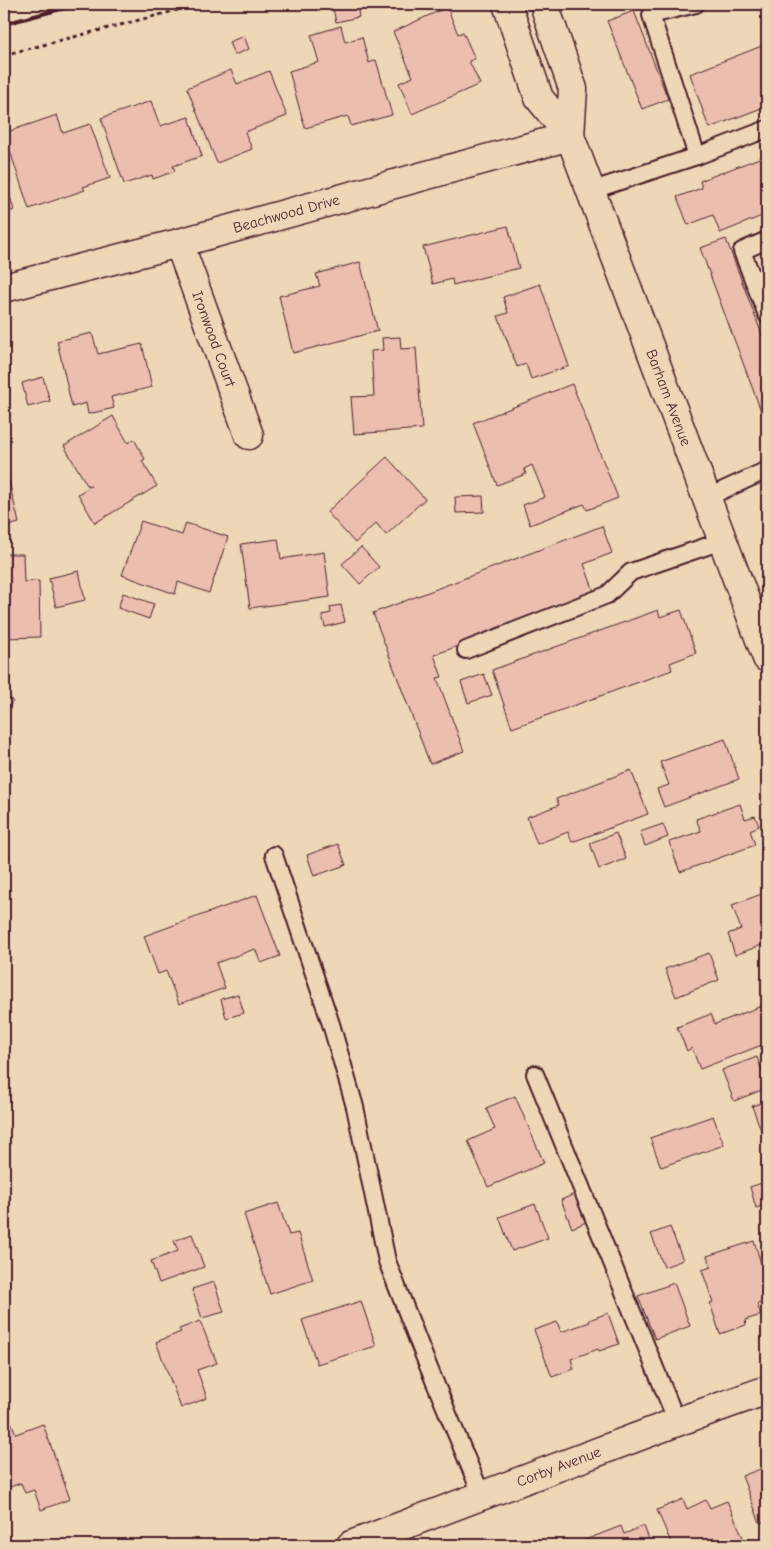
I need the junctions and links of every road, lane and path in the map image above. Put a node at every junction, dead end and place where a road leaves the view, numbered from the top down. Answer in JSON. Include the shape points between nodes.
{"nodes":[{"id":1,"x":201,"y":4,"type":"edge"},
{"id":2,"x":507,"y":4,"type":"edge"},
{"id":3,"x":544,"y":4,"type":"edge"},
{"id":4,"x":696,"y":4,"type":"edge"},
{"id":5,"x":4,"y":55,"type":"edge"},
{"id":6,"x":767,"y":129,"type":"edge"},
{"id":7,"x":570,"y":136,"type":"junction"},
{"id":8,"x":698,"y":156,"type":"junction"},
{"id":9,"x":590,"y":191,"type":"junction"},
{"id":10,"x":767,"y":240,"type":"edge"},
{"id":11,"x":179,"y":243,"type":"junction"},
{"id":12,"x":4,"y":288,"type":"edge"},
{"id":13,"x":767,"y":315,"type":"edge"},
{"id":14,"x":249,"y":435,"type":"dead end"},
{"id":15,"x":767,"y":470,"type":"edge"},
{"id":16,"x":706,"y":498,"type":"junction"},
{"id":17,"x":722,"y":542,"type":"junction"},
{"id":18,"x":466,"y":650,"type":"dead end"},
{"id":19,"x":767,"y":658,"type":"edge"},
{"id":20,"x":274,"y":855,"type":"dead end"},
{"id":21,"x":535,"y":1074,"type":"dead end"},
{"id":22,"x":767,"y":1390,"type":"edge"},
{"id":23,"x":678,"y":1422,"type":"junction"},
{"id":24,"x":482,"y":1496,"type":"junction"},
{"id":25,"x":351,"y":1545,"type":"edge"}],
"edges":[{"from":1,"to":5,"type":"path"},
{"from":2,"to":7,"type":"street","name":"Barham Avenue","via":[[539,98]]},
{"from":3,"to":7,"type":"street","name":"Barham Avenue","via":[[573,89]]},
{"from":4,"to":8,"type":"lane","via":[[652,15]]},
{"from":6,"to":8,"type":"lane"},
{"from":7,"to":9,"type":"street","name":"Barham Avenue"},
{"from":7,"to":11,"type":"street","name":"Beachwood Drive"},
{"from":8,"to":9,"type":"lane"},
{"from":9,"to":16,"type":"street","name":"Barham Avenue"},
{"from":10,"to":13,"type":"lane","via":[[742,252]]},
{"from":11,"to":12,"type":"street","name":"Beachwood Drive"},
{"from":11,"to":14,"type":"street","name":"Ironwood Court"},
{"from":15,"to":16,"type":"lane"},
{"from":16,"to":17,"type":"street","name":"Barham Avenue"},
{"from":17,"to":18,"type":"lane","via":[[631,572],[607,595]]},
{"from":17,"to":19,"type":"street","name":"Barham Avenue"},
{"from":20,"to":24,"type":"lane","via":[[331,1024],[355,1107],[387,1261]]},
{"from":21,"to":23,"type":"lane"},
{"from":22,"to":23,"type":"street","name":"Corby Avenue"},
{"from":23,"to":24,"type":"street","name":"Corby Avenue"},
{"from":24,"to":25,"type":"street","name":"Corby Avenue"}]}
